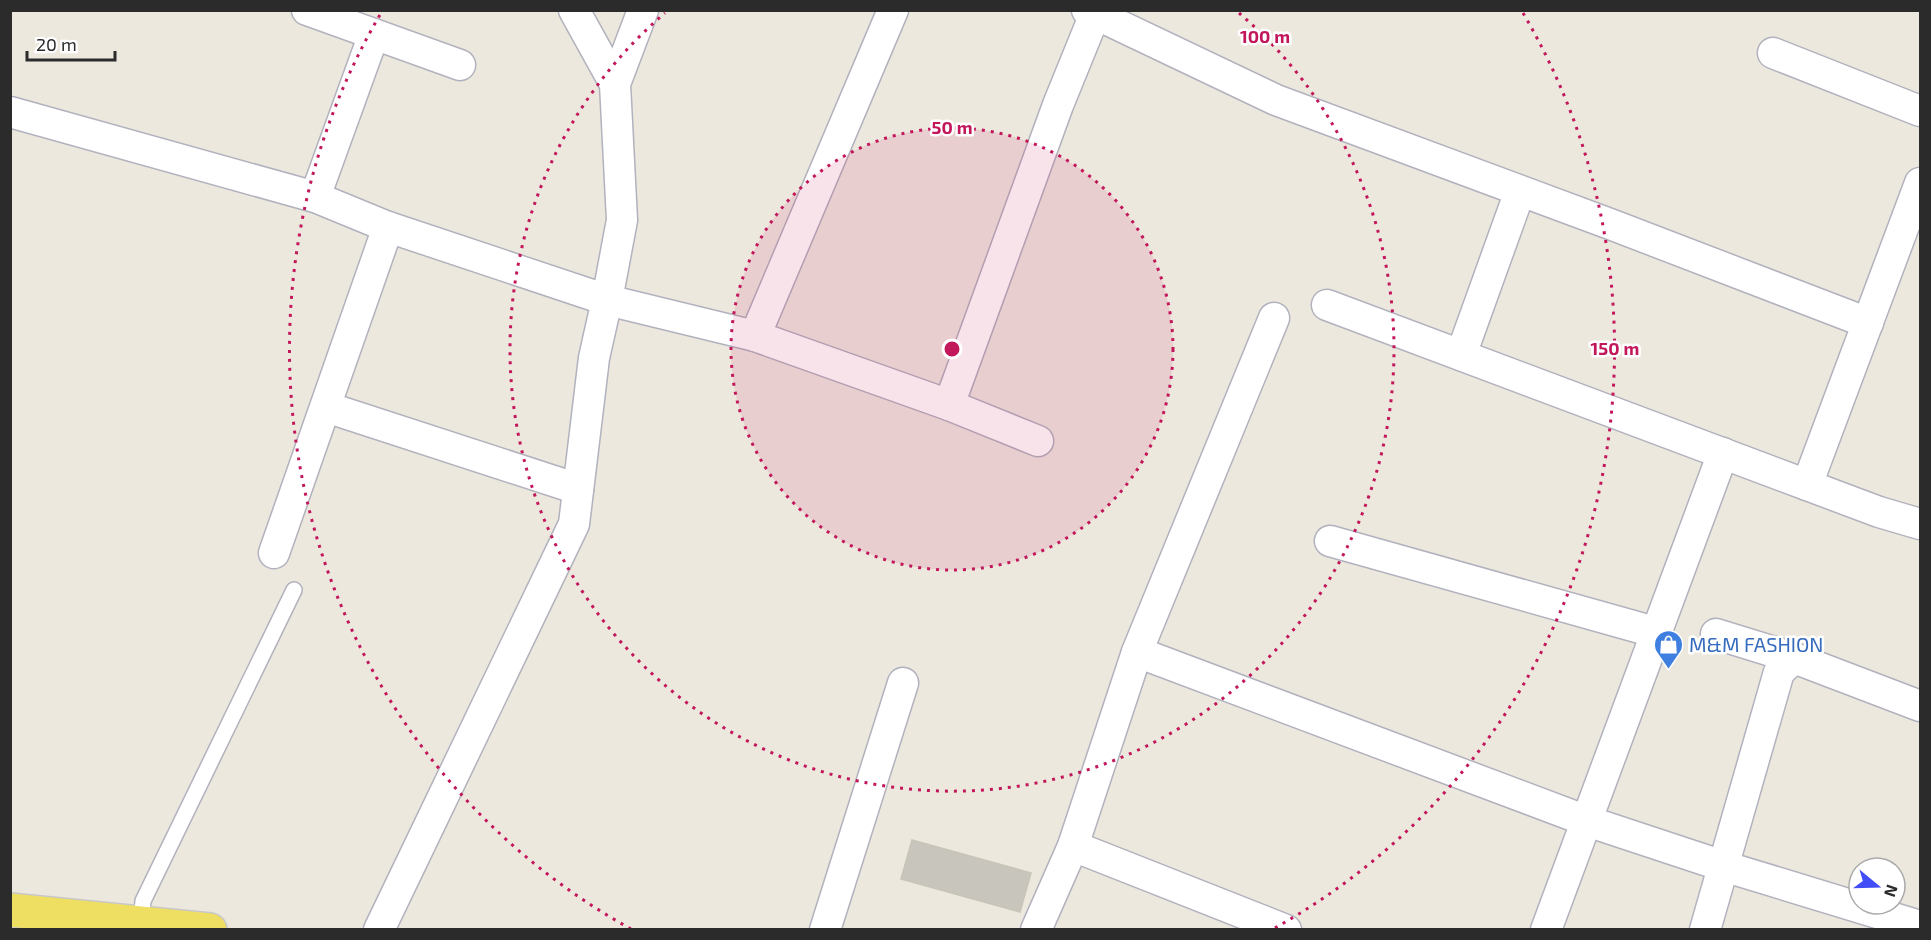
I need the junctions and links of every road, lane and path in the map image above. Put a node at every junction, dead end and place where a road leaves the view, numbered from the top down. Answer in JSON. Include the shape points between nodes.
{"nodes":[{"id":1,"x":307,"y":10,"type":"edge"},
{"id":2,"x":574,"y":10,"type":"edge"},
{"id":3,"x":643,"y":10,"type":"edge"},
{"id":4,"x":893,"y":10,"type":"edge"},
{"id":5,"x":1091,"y":12,"type":"edge"},
{"id":6,"x":374,"y":34,"type":"junction"},
{"id":7,"x":1773,"y":53,"type":"dead end"},
{"id":8,"x":460,"y":65,"type":"dead end"},
{"id":9,"x":615,"y":84,"type":"junction"},
{"id":10,"x":1920,"y":111,"type":"edge"},
{"id":11,"x":10,"y":112,"type":"edge"},
{"id":12,"x":1920,"y":183,"type":"edge"},
{"id":13,"x":1520,"y":191,"type":"junction"},
{"id":14,"x":315,"y":197,"type":"junction"},
{"id":15,"x":388,"y":227,"type":"junction"},
{"id":16,"x":607,"y":300,"type":"junction"},
{"id":17,"x":1327,"y":305,"type":"dead end"},
{"id":18,"x":1274,"y":318,"type":"dead end"},
{"id":19,"x":1868,"y":323,"type":"junction"},
{"id":20,"x":754,"y":336,"type":"junction"},
{"id":21,"x":1461,"y":355,"type":"junction"},
{"id":22,"x":949,"y":405,"type":"junction"},
{"id":23,"x":326,"y":407,"type":"junction"},
{"id":24,"x":1038,"y":441,"type":"dead end"},
{"id":25,"x":1723,"y":453,"type":"junction"},
{"id":26,"x":1807,"y":485,"type":"junction"},
{"id":27,"x":578,"y":489,"type":"junction"},
{"id":28,"x":1920,"y":524,"type":"edge"},
{"id":29,"x":1330,"y":541,"type":"dead end"},
{"id":30,"x":274,"y":553,"type":"dead end"},
{"id":31,"x":294,"y":590,"type":"dead end"},
{"id":32,"x":1658,"y":633,"type":"junction"},
{"id":33,"x":1716,"y":634,"type":"dead end"},
{"id":34,"x":1137,"y":652,"type":"junction"},
{"id":35,"x":1794,"y":657,"type":"junction"},
{"id":36,"x":903,"y":683,"type":"dead end"},
{"id":37,"x":1920,"y":706,"type":"edge"},
{"id":38,"x":1587,"y":821,"type":"junction"},
{"id":39,"x":1073,"y":846,"type":"junction"},
{"id":40,"x":1723,"y":866,"type":"junction"},
{"id":41,"x":10,"y":910,"type":"edge"},
{"id":42,"x":141,"y":923,"type":"junction"},
{"id":43,"x":1920,"y":926,"type":"edge"},
{"id":44,"x":210,"y":930,"type":"edge"},
{"id":45,"x":379,"y":930,"type":"edge"},
{"id":46,"x":825,"y":930,"type":"edge"},
{"id":47,"x":1036,"y":930,"type":"edge"},
{"id":48,"x":1286,"y":930,"type":"edge"},
{"id":49,"x":1546,"y":930,"type":"edge"},
{"id":50,"x":1705,"y":930,"type":"edge"}],
"edges":[{"from":1,"to":6,"type":"street"},
{"from":2,"to":9,"type":"street"},
{"from":3,"to":9,"type":"street"},
{"from":4,"to":20,"type":"street"},
{"from":5,"to":13,"type":"street","via":[[1276,100]]},
{"from":5,"to":22,"type":"street"},
{"from":6,"to":8,"type":"street"},
{"from":6,"to":14,"type":"street"},
{"from":7,"to":10,"type":"street"},
{"from":9,"to":16,"type":"street","via":[[622,220]]},
{"from":11,"to":14,"type":"street"},
{"from":12,"to":19,"type":"street"},
{"from":13,"to":19,"type":"street"},
{"from":13,"to":21,"type":"street"},
{"from":14,"to":15,"type":"street"},
{"from":15,"to":16,"type":"street"},
{"from":15,"to":23,"type":"street"},
{"from":16,"to":20,"type":"street"},
{"from":16,"to":27,"type":"street","via":[[594,358]]},
{"from":17,"to":21,"type":"street"},
{"from":18,"to":34,"type":"street"},
{"from":19,"to":26,"type":"street"},
{"from":20,"to":22,"type":"street"},
{"from":21,"to":25,"type":"street"},
{"from":22,"to":24,"type":"street"},
{"from":23,"to":27,"type":"street"},
{"from":23,"to":30,"type":"street"},
{"from":25,"to":26,"type":"street"},
{"from":25,"to":32,"type":"street"},
{"from":26,"to":28,"type":"street"},
{"from":27,"to":45,"type":"street","via":[[574,524]]},
{"from":29,"to":32,"type":"street"},
{"from":31,"to":42,"type":"lane","via":[[143,902]]},
{"from":32,"to":38,"type":"street"},
{"from":33,"to":35,"type":"street"},
{"from":34,"to":38,"type":"street"},
{"from":34,"to":39,"type":"street"},
{"from":35,"to":37,"type":"street"},
{"from":35,"to":40,"type":"street","via":[[1779,672]]},
{"from":36,"to":46,"type":"street"},
{"from":38,"to":40,"type":"street"},
{"from":38,"to":49,"type":"street"},
{"from":39,"to":47,"type":"street"},
{"from":39,"to":48,"type":"street"},
{"from":40,"to":43,"type":"street"},
{"from":40,"to":50,"type":"street"},
{"from":41,"to":42,"type":"main road"},
{"from":42,"to":44,"type":"main road"}]}
